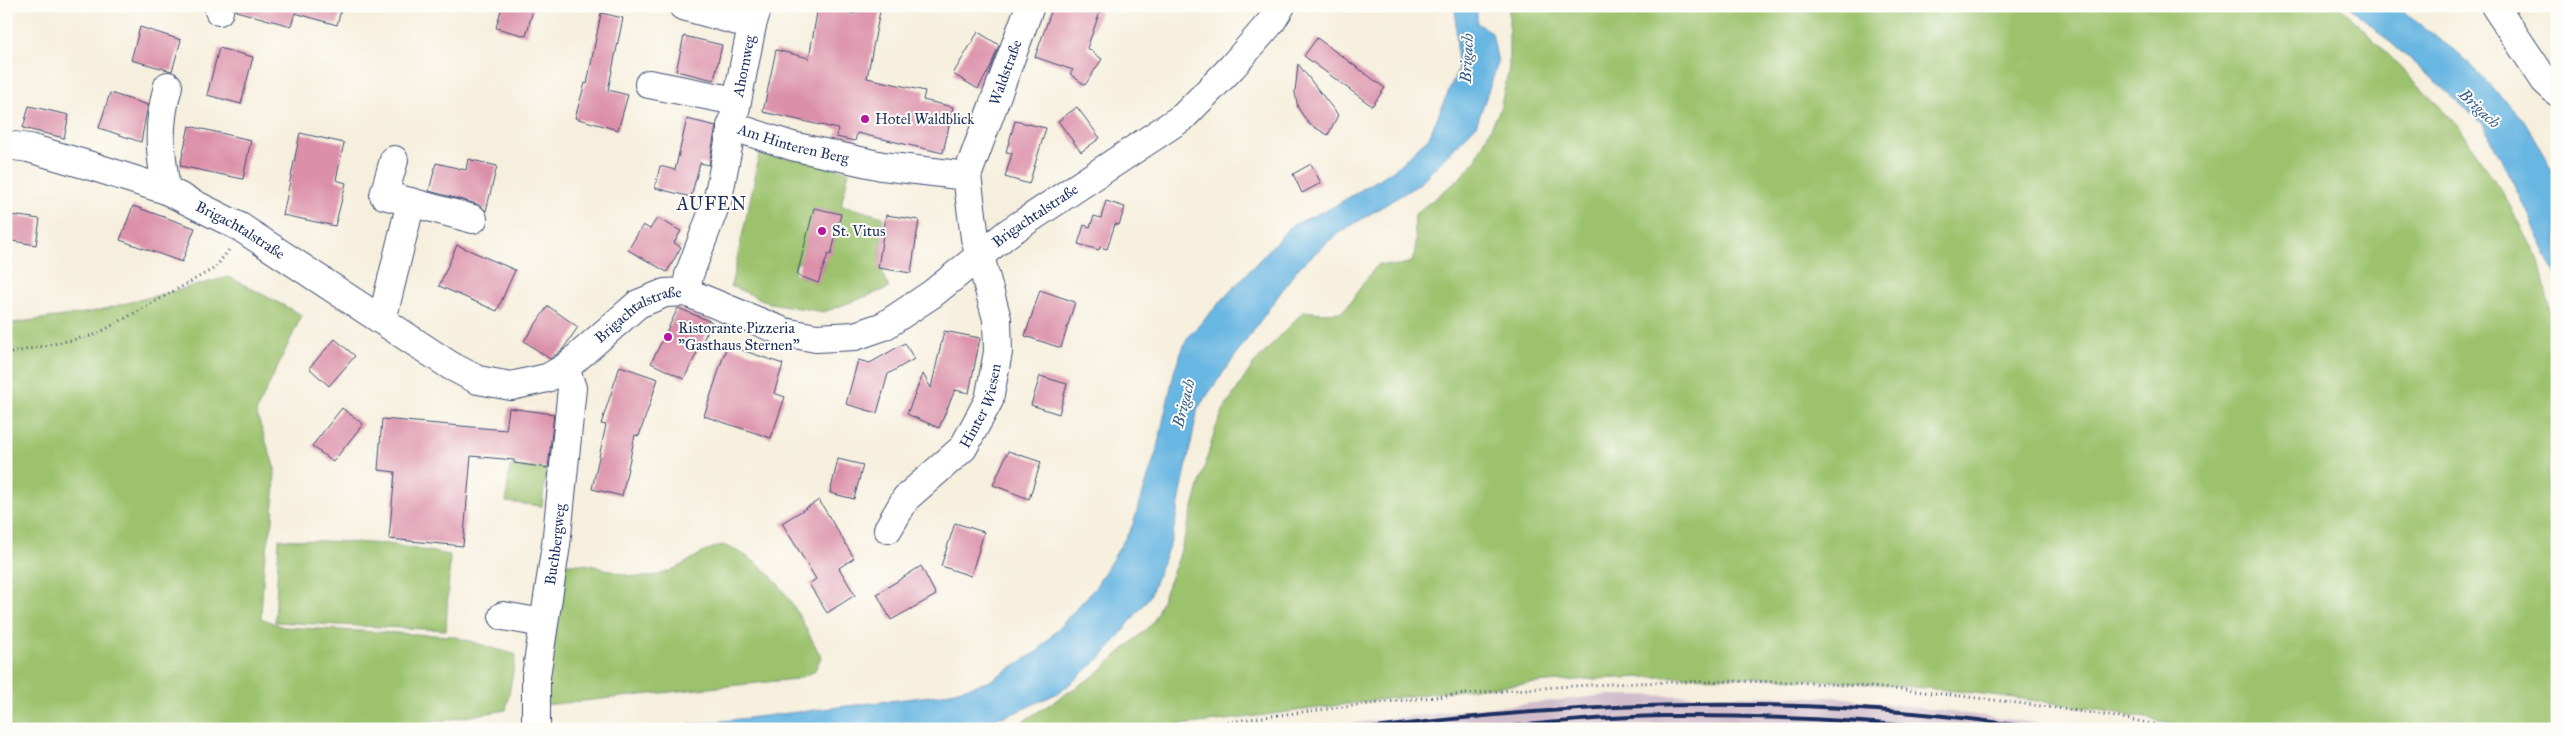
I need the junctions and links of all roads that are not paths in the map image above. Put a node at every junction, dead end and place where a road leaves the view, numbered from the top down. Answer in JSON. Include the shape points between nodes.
{"nodes":[{"id":1,"x":683,"y":6,"type":"edge"},
{"id":2,"x":1030,"y":6,"type":"edge"},
{"id":3,"x":1282,"y":6,"type":"edge"},
{"id":4,"x":2495,"y":6,"type":"edge"},
{"id":5,"x":755,"y":15,"type":"edge"},
{"id":6,"x":649,"y":84,"type":"dead end"},
{"id":7,"x":168,"y":86,"type":"dead end"},
{"id":8,"x":2557,"y":92,"type":"edge"},
{"id":9,"x":734,"y":114,"type":"junction"},
{"id":10,"x":6,"y":145,"type":"edge"},
{"id":11,"x":394,"y":160,"type":"dead end"},
{"id":12,"x":967,"y":176,"type":"junction"},
{"id":13,"x":166,"y":190,"type":"junction"},
{"id":14,"x":411,"y":202,"type":"junction"},
{"id":15,"x":472,"y":219,"type":"dead end"},
{"id":16,"x":979,"y":254,"type":"junction"},
{"id":17,"x":686,"y":292,"type":"junction"},
{"id":18,"x":382,"y":320,"type":"junction"},
{"id":19,"x":565,"y":368,"type":"junction"},
{"id":20,"x":888,"y":529,"type":"dead end"},
{"id":21,"x":503,"y":616,"type":"dead end"},
{"id":22,"x":543,"y":623,"type":"junction"},
{"id":23,"x":535,"y":725,"type":"edge"}],
"edges":[{"from":1,"to":5,"type":"street"},
{"from":2,"to":12,"type":"street","name":"Waldstraße"},
{"from":3,"to":16,"type":"street","name":"Brigachtalstraße","via":[[1232,67],[1183,117]]},
{"from":4,"to":8,"type":"street"},
{"from":5,"to":9,"type":"street","name":"Ahornweg"},
{"from":6,"to":9,"type":"street"},
{"from":7,"to":13,"type":"street","via":[[161,113],[159,143]]},
{"from":9,"to":12,"type":"street","name":"Am Hinteren Berg","via":[[792,146],[882,166]]},
{"from":9,"to":17,"type":"street","name":"Am Hinteren Berg","via":[[718,198]]},
{"from":10,"to":13,"type":"street","name":"Brigachtalstraße","via":[[29,148]]},
{"from":11,"to":14,"type":"street","via":[[384,195]]},
{"from":12,"to":16,"type":"street","name":"Waldstraße"},
{"from":13,"to":18,"type":"street","name":"Brigachtalstraße","via":[[240,228]]},
{"from":14,"to":15,"type":"street"},
{"from":14,"to":18,"type":"street"},
{"from":16,"to":17,"type":"street","name":"Brigachtalstraße","via":[[932,294],[884,326],[855,336],[816,338],[784,332]]},
{"from":16,"to":20,"type":"street","name":"Hinter Wiesen","via":[[997,319],[998,352],[989,400],[963,448],[906,498]]},
{"from":17,"to":19,"type":"street","name":"Brigachtalstraße","via":[[665,293],[638,304]]},
{"from":18,"to":19,"type":"street","name":"Brigachtalstraße","via":[[478,380],[511,386],[547,378]]},
{"from":19,"to":22,"type":"street","name":"Buchbergweg","via":[[572,388],[556,545]]},
{"from":21,"to":22,"type":"street"},
{"from":22,"to":23,"type":"street","name":"Buchbergweg","via":[[536,676]]}]}
